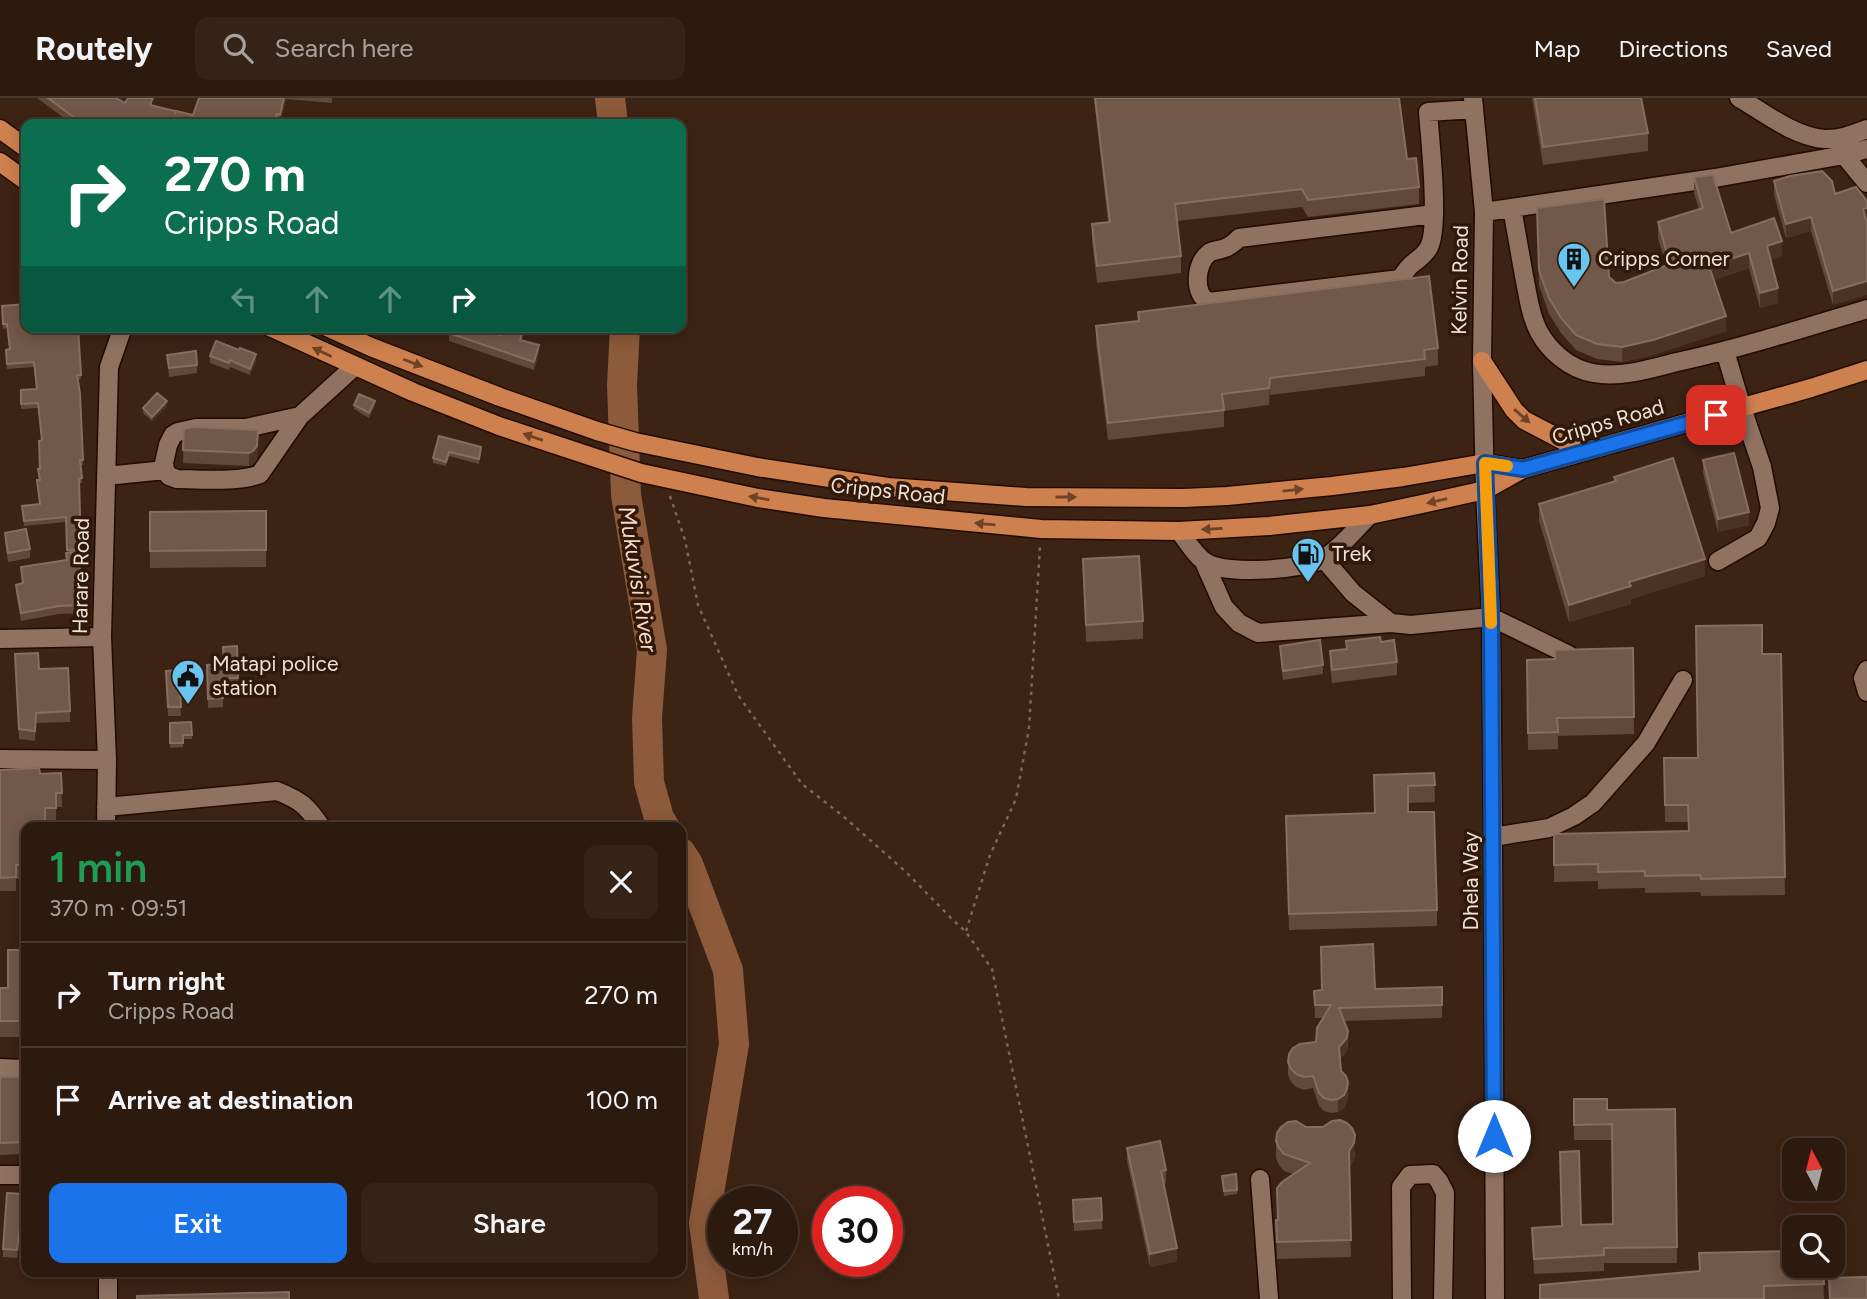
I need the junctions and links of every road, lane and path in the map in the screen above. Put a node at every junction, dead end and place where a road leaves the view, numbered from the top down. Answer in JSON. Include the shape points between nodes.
{"nodes":[{"id":1,"x":1739,"y":98,"type":"edge"},
{"id":2,"x":1474,"y":103,"type":"edge"},
{"id":3,"x":1428,"y":105,"type":"edge"},
{"id":4,"x":1867,"y":128,"type":"edge"},
{"id":5,"x":0,"y":129,"type":"edge"},
{"id":6,"x":21,"y":144,"type":"edge"},
{"id":7,"x":1867,"y":149,"type":"edge"},
{"id":8,"x":1843,"y":156,"type":"junction"},
{"id":9,"x":0,"y":162,"type":"edge"},
{"id":10,"x":21,"y":177,"type":"edge"},
{"id":11,"x":1867,"y":183,"type":"edge"},
{"id":12,"x":1512,"y":208,"type":"junction"},
{"id":13,"x":1484,"y":212,"type":"junction"},
{"id":14,"x":1434,"y":214,"type":"junction"},
{"id":15,"x":1867,"y":309,"type":"edge"},
{"id":16,"x":121,"y":333,"type":"edge"},
{"id":17,"x":283,"y":333,"type":"edge"},
{"id":18,"x":341,"y":333,"type":"edge"},
{"id":19,"x":1726,"y":351,"type":"junction"},
{"id":20,"x":1482,"y":361,"type":"junction"},
{"id":21,"x":355,"y":366,"type":"junction"},
{"id":22,"x":1867,"y":370,"type":"edge"},
{"id":23,"x":1742,"y":408,"type":"junction"},
{"id":24,"x":300,"y":416,"type":"junction"},
{"id":25,"x":1585,"y":452,"type":"junction"},
{"id":26,"x":1485,"y":463,"type":"junction"},
{"id":27,"x":1523,"y":469,"type":"junction"},
{"id":28,"x":165,"y":470,"type":"junction"},
{"id":29,"x":106,"y":476,"type":"junction"},
{"id":30,"x":664,"y":479,"type":"junction"},
{"id":31,"x":1485,"y":490,"type":"junction"},
{"id":32,"x":1370,"y":514,"type":"junction"},
{"id":33,"x":1041,"y":529,"type":"junction"},
{"id":34,"x":1180,"y":531,"type":"junction"},
{"id":35,"x":1323,"y":558,"type":"junction"},
{"id":36,"x":1718,"y":561,"type":"dead end"},
{"id":37,"x":1205,"y":562,"type":"junction"},
{"id":38,"x":1491,"y":617,"type":"junction"},
{"id":39,"x":1391,"y":623,"type":"junction"},
{"id":40,"x":102,"y":637,"type":"junction"},
{"id":41,"x":0,"y":639,"type":"edge"},
{"id":42,"x":1569,"y":655,"type":"edge"},
{"id":43,"x":1867,"y":670,"type":"edge"},
{"id":44,"x":1683,"y":680,"type":"dead end"},
{"id":45,"x":1867,"y":692,"type":"edge"},
{"id":46,"x":0,"y":759,"type":"edge"},
{"id":47,"x":107,"y":760,"type":"junction"},
{"id":48,"x":106,"y":807,"type":"junction"},
{"id":49,"x":106,"y":822,"type":"edge"},
{"id":50,"x":318,"y":822,"type":"edge"},
{"id":51,"x":1493,"y":837,"type":"junction"},
{"id":52,"x":966,"y":932,"type":"junction"},
{"id":53,"x":0,"y":1068,"type":"edge"},
{"id":54,"x":21,"y":1069,"type":"edge"},
{"id":55,"x":0,"y":1175,"type":"edge"},
{"id":56,"x":21,"y":1175,"type":"edge"},
{"id":57,"x":1260,"y":1180,"type":"dead end"},
{"id":58,"x":108,"y":1277,"type":"edge"},
{"id":59,"x":108,"y":1299,"type":"edge"},
{"id":60,"x":1059,"y":1299,"type":"edge"},
{"id":61,"x":1269,"y":1299,"type":"edge"},
{"id":62,"x":1402,"y":1299,"type":"edge"},
{"id":63,"x":1443,"y":1299,"type":"edge"},
{"id":64,"x":1495,"y":1299,"type":"edge"}],
"edges":[{"from":1,"to":4,"type":"street","via":[[1796,132],[1825,139]]},
{"from":2,"to":3,"type":"street"},
{"from":2,"to":13,"type":"street","name":"Kelvin Road"},
{"from":3,"to":14,"type":"street"},
{"from":5,"to":6,"type":"main road"},
{"from":7,"to":8,"type":"street"},
{"from":8,"to":11,"type":"street"},
{"from":8,"to":12,"type":"street"},
{"from":9,"to":10,"type":"main road"},
{"from":12,"to":13,"type":"street"},
{"from":12,"to":19,"type":"street","via":[[1530,310],[1539,333],[1561,359],[1592,373],[1632,373]]},
{"from":13,"to":20,"type":"street","name":"Kelvin Road"},
{"from":14,"to":14,"type":"street","via":[[1429,247],[1400,279],[1209,302],[1199,291],[1201,264],[1209,253],[1240,239]]},
{"from":15,"to":19,"type":"street"},
{"from":16,"to":29,"type":"street","name":"Harare Road","via":[[109,367]]},
{"from":21,"to":17,"type":"main road","name":"Cripps Road","one_way":true},
{"from":18,"to":26,"type":"main road","name":"Cripps Road","one_way":true,"via":[[597,432],[757,467],[888,487],[1026,497],[1184,498],[1403,477]]},
{"from":19,"to":23,"type":"street"},
{"from":20,"to":25,"type":"main road","one_way":true,"via":[[1524,420]]},
{"from":20,"to":26,"type":"street","name":"Kelvin Road"},
{"from":21,"to":24,"type":"street"},
{"from":30,"to":21,"type":"main road","name":"Cripps Road","one_way":true,"via":[[499,426]]},
{"from":22,"to":23,"type":"main road","name":"Cripps Road"},
{"from":23,"to":25,"type":"main road","name":"Cripps Road"},
{"from":23,"to":36,"type":"street","via":[[1770,508],[1758,537]]},
{"from":24,"to":28,"type":"street","via":[[246,428],[178,432],[167,445]]},
{"from":24,"to":28,"type":"street","via":[[260,474],[177,479]]},
{"from":25,"to":27,"type":"main road","name":"Cripps Road"},
{"from":26,"to":27,"type":"main road","name":"Cripps Road"},
{"from":26,"to":31,"type":"street","name":"Dhela Way"},
{"from":27,"to":31,"type":"main road","name":"Cripps Road"},
{"from":28,"to":29,"type":"street"},
{"from":29,"to":40,"type":"street","name":"Harare Road"},
{"from":33,"to":30,"type":"main road","name":"Cripps Road","one_way":true,"via":[[824,508]]},
{"from":30,"to":52,"type":"path","via":[[685,540],[698,605],[738,695],[802,784],[843,816]]},
{"from":31,"to":32,"type":"main road","name":"Cripps Road","one_way":true},
{"from":31,"to":38,"type":"street","name":"Dhela Way"},
{"from":32,"to":34,"type":"main road","name":"Cripps Road","one_way":true},
{"from":32,"to":35,"type":"street"},
{"from":33,"to":34,"type":"main road","name":"Cripps Road"},
{"from":33,"to":52,"type":"path","via":[[1029,729],[1016,799],[990,855]]},
{"from":34,"to":37,"type":"street"},
{"from":35,"to":37,"type":"street","via":[[1307,565],[1234,570]]},
{"from":35,"to":39,"type":"street","via":[[1353,593]]},
{"from":37,"to":39,"type":"street","via":[[1224,607],[1239,623],[1258,633]]},
{"from":38,"to":39,"type":"street"},
{"from":38,"to":42,"type":"street"},
{"from":38,"to":51,"type":"street","name":"Dhela Way"},
{"from":40,"to":41,"type":"street"},
{"from":40,"to":47,"type":"street","name":"Harare Road"},
{"from":43,"to":45,"type":"street","via":[[1863,678]]},
{"from":44,"to":51,"type":"street","via":[[1646,743],[1593,803],[1549,828]]},
{"from":46,"to":47,"type":"street"},
{"from":47,"to":48,"type":"street","name":"Harare Road"},
{"from":48,"to":49,"type":"street","name":"Harare Road"},
{"from":48,"to":50,"type":"street","via":[[276,791],[306,805]]},
{"from":51,"to":64,"type":"street","name":"Dhela Way"},
{"from":52,"to":60,"type":"path","via":[[992,969]]},
{"from":53,"to":54,"type":"street"},
{"from":55,"to":56,"type":"street"},
{"from":57,"to":61,"type":"street"},
{"from":58,"to":59,"type":"street"},
{"from":62,"to":63,"type":"street","via":[[1401,1187],[1410,1175],[1433,1174],[1445,1193]]}]}
